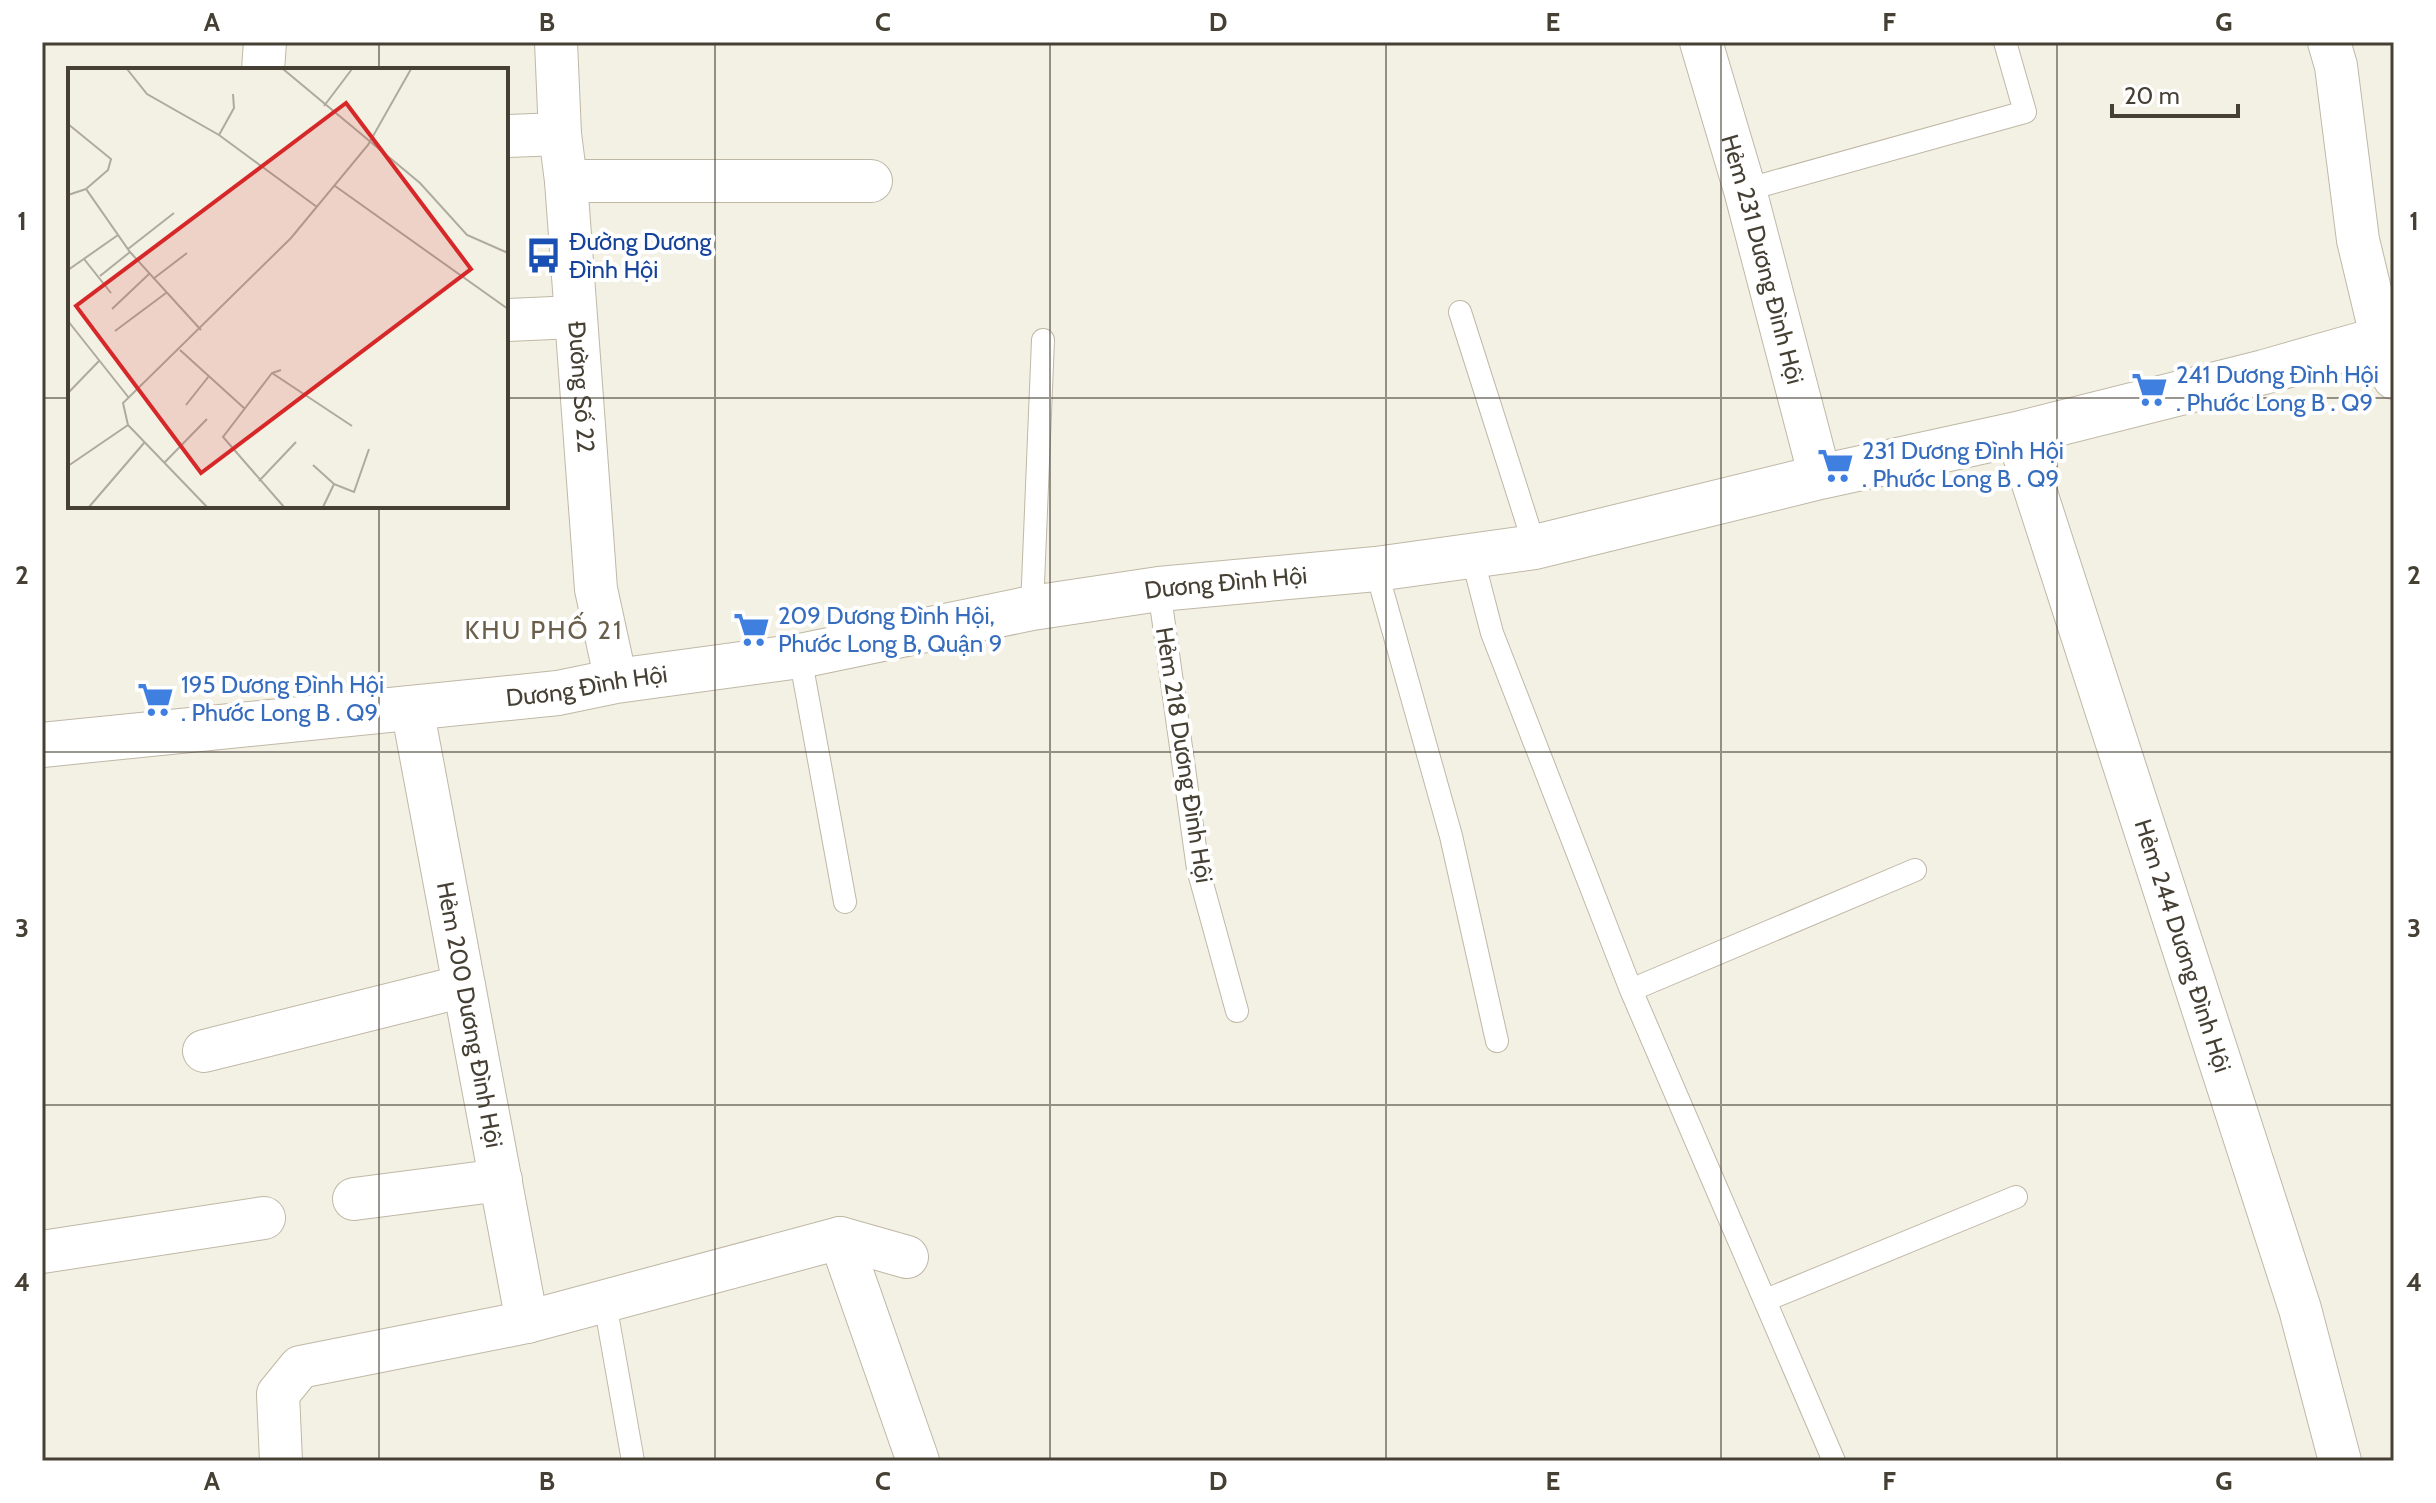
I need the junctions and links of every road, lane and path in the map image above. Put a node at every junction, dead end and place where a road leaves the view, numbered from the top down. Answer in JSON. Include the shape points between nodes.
{"nodes":[{"id":1,"x":265,"y":42,"type":"edge"},
{"id":2,"x":556,"y":42,"type":"edge"},
{"id":3,"x":1701,"y":42,"type":"edge"},
{"id":4,"x":2005,"y":42,"type":"edge"},
{"id":5,"x":2329,"y":42,"type":"edge"},
{"id":6,"x":263,"y":68,"type":"edge"},
{"id":7,"x":560,"y":134,"type":"junction"},
{"id":8,"x":508,"y":136,"type":"edge"},
{"id":9,"x":566,"y":181,"type":"junction"},
{"id":10,"x":871,"y":181,"type":"dead end"},
{"id":11,"x":1745,"y":190,"type":"junction"},
{"id":12,"x":1460,"y":312,"type":"dead end"},
{"id":13,"x":575,"y":317,"type":"junction"},
{"id":14,"x":508,"y":320,"type":"edge"},
{"id":15,"x":1043,"y":340,"type":"dead end"},
{"id":16,"x":2390,"y":351,"type":"edge"},
{"id":17,"x":2017,"y":434,"type":"junction"},
{"id":18,"x":1820,"y":477,"type":"junction"},
{"id":19,"x":1535,"y":547,"type":"junction"},
{"id":20,"x":1472,"y":556,"type":"junction"},
{"id":21,"x":1376,"y":569,"type":"junction"},
{"id":22,"x":1159,"y":589,"type":"junction"},
{"id":23,"x":1032,"y":608,"type":"junction"},
{"id":24,"x":800,"y":656,"type":"junction"},
{"id":25,"x":616,"y":681,"type":"junction"},
{"id":26,"x":412,"y":708,"type":"junction"},
{"id":27,"x":42,"y":745,"type":"edge"},
{"id":28,"x":1915,"y":870,"type":"dead end"},
{"id":29,"x":845,"y":902,"type":"dead end"},
{"id":30,"x":464,"y":986,"type":"junction"},
{"id":31,"x":1631,"y":990,"type":"junction"},
{"id":32,"x":1237,"y":1011,"type":"dead end"},
{"id":33,"x":1497,"y":1041,"type":"dead end"},
{"id":34,"x":204,"y":1051,"type":"dead end"},
{"id":35,"x":501,"y":1180,"type":"junction"},
{"id":36,"x":2016,"y":1197,"type":"dead end"},
{"id":37,"x":354,"y":1199,"type":"dead end"},
{"id":38,"x":264,"y":1218,"type":"dead end"},
{"id":39,"x":840,"y":1238,"type":"junction"},
{"id":40,"x":42,"y":1252,"type":"edge"},
{"id":41,"x":907,"y":1257,"type":"dead end"},
{"id":42,"x":1766,"y":1300,"type":"junction"},
{"id":43,"x":605,"y":1303,"type":"junction"},
{"id":44,"x":527,"y":1322,"type":"junction"},
{"id":45,"x":281,"y":1461,"type":"edge"},
{"id":46,"x":633,"y":1461,"type":"edge"},
{"id":47,"x":918,"y":1461,"type":"edge"},
{"id":48,"x":1834,"y":1461,"type":"edge"},
{"id":49,"x":2340,"y":1461,"type":"edge"}],
"edges":[{"from":1,"to":6,"type":"street"},
{"from":2,"to":7,"type":"street","name":"Đường Số 22"},
{"from":3,"to":11,"type":"street","name":"Hẻm 231 Dương Đình Hội"},
{"from":4,"to":11,"type":"lane","via":[[2025,112]]},
{"from":5,"to":16,"type":"street","via":[[2358,240]]},
{"from":7,"to":8,"type":"street"},
{"from":7,"to":9,"type":"street","name":"Đường Số 22"},
{"from":9,"to":10,"type":"street"},
{"from":9,"to":13,"type":"street","name":"Đường Số 22"},
{"from":11,"to":18,"type":"street","name":"Hẻm 231 Dương Đình Hội"},
{"from":12,"to":19,"type":"lane"},
{"from":13,"to":14,"type":"street"},
{"from":13,"to":25,"type":"street","name":"Đường Số 22","via":[[596,589]]},
{"from":15,"to":23,"type":"lane"},
{"from":16,"to":17,"type":"street","name":"Dương Đình Hội"},
{"from":17,"to":18,"type":"street","name":"Dương Đình Hội"},
{"from":17,"to":49,"type":"street","name":"Hẻm 244 Dương Đình Hội","via":[[2300,1309]]},
{"from":18,"to":19,"type":"street","name":"Dương Đình Hội"},
{"from":19,"to":20,"type":"street","name":"Dương Đình Hội"},
{"from":20,"to":21,"type":"street","name":"Dương Đình Hội"},
{"from":20,"to":31,"type":"lane","via":[[1492,633]]},
{"from":21,"to":22,"type":"street","name":"Dương Đình Hội"},
{"from":21,"to":33,"type":"lane","via":[[1451,836]]},
{"from":22,"to":23,"type":"street","name":"Dương Đình Hội"},
{"from":22,"to":32,"type":"lane","name":"Hẻm 218 Dương Đình Hội","via":[[1198,869]]},
{"from":23,"to":24,"type":"street","name":"Dương Đình Hội"},
{"from":24,"to":25,"type":"street","name":"Dương Đình Hội"},
{"from":24,"to":29,"type":"lane"},
{"from":25,"to":26,"type":"street","name":"Dương Đình Hội","via":[[558,693]]},
{"from":26,"to":27,"type":"street","name":"Dương Đình Hội"},
{"from":26,"to":30,"type":"street","name":"Hẻm 200 Dương Đình Hội"},
{"from":28,"to":31,"type":"lane"},
{"from":30,"to":34,"type":"street"},
{"from":30,"to":35,"type":"street","name":"Hẻm 200 Dương Đình Hội"},
{"from":31,"to":42,"type":"lane"},
{"from":35,"to":37,"type":"street"},
{"from":35,"to":44,"type":"street","name":"Hẻm 200 Dương Đình Hội"},
{"from":36,"to":42,"type":"lane"},
{"from":38,"to":40,"type":"street"},
{"from":39,"to":41,"type":"street"},
{"from":39,"to":43,"type":"street"},
{"from":39,"to":47,"type":"street"},
{"from":42,"to":48,"type":"lane"},
{"from":43,"to":44,"type":"street"},
{"from":43,"to":46,"type":"lane"},
{"from":44,"to":45,"type":"street","via":[[300,1367],[278,1394]]}]}
